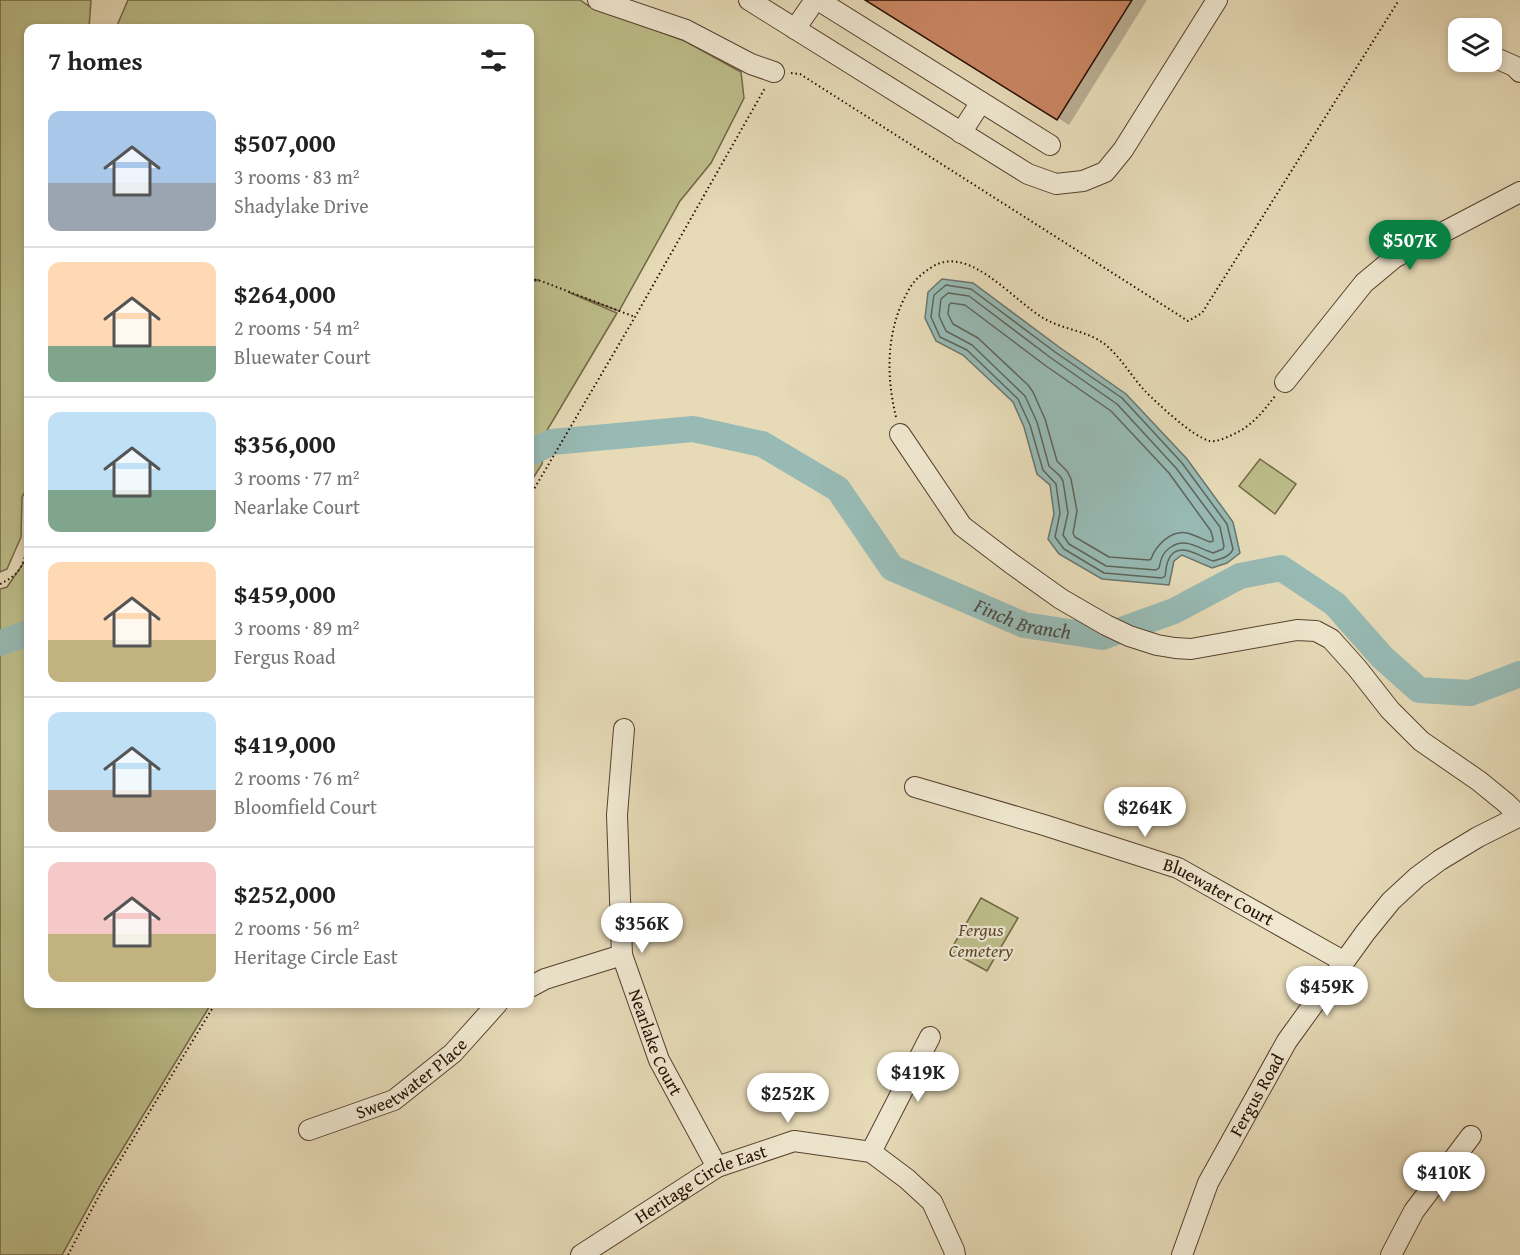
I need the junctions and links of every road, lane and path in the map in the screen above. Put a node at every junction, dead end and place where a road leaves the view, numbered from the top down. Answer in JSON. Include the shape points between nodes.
{"nodes":[{"id":1,"x":598,"y":0,"type":"edge"},
{"id":2,"x":748,"y":0,"type":"edge"},
{"id":3,"x":816,"y":0,"type":"edge"},
{"id":4,"x":1217,"y":0,"type":"edge"},
{"id":5,"x":1400,"y":0,"type":"edge"},
{"id":6,"x":795,"y":29,"type":"junction"},
{"id":7,"x":1502,"y":61,"type":"edge"},
{"id":8,"x":774,"y":72,"type":"junction"},
{"id":9,"x":1520,"y":72,"type":"edge"},
{"id":10,"x":981,"y":102,"type":"junction"},
{"id":11,"x":961,"y":133,"type":"junction"},
{"id":12,"x":1050,"y":145,"type":"dead end"},
{"id":13,"x":1520,"y":192,"type":"edge"},
{"id":14,"x":534,"y":280,"type":"edge"},
{"id":15,"x":635,"y":317,"type":"junction"},
{"id":16,"x":1286,"y":382,"type":"joint"},
{"id":17,"x":900,"y":434,"type":"joint"},
{"id":18,"x":534,"y":490,"type":"edge"},
{"id":19,"x":24,"y":562,"type":"edge"},
{"id":20,"x":0,"y":584,"type":"edge"},
{"id":21,"x":624,"y":729,"type":"dead end"},
{"id":22,"x":915,"y":787,"type":"dead end"},
{"id":23,"x":1520,"y":816,"type":"edge"},
{"id":24,"x":622,"y":955,"type":"junction"},
{"id":25,"x":1343,"y":961,"type":"junction"},
{"id":26,"x":534,"y":985,"type":"edge"},
{"id":27,"x":213,"y":1008,"type":"edge"},
{"id":28,"x":493,"y":1008,"type":"edge"},
{"id":29,"x":930,"y":1037,"type":"dead end"},
{"id":30,"x":309,"y":1130,"type":"dead end"},
{"id":31,"x":1471,"y":1136,"type":"dead end"},
{"id":32,"x":871,"y":1152,"type":"junction"},
{"id":33,"x":717,"y":1167,"type":"junction"},
{"id":34,"x":68,"y":1255,"type":"edge"},
{"id":35,"x":581,"y":1255,"type":"edge"},
{"id":36,"x":955,"y":1255,"type":"edge"},
{"id":37,"x":1182,"y":1255,"type":"edge"},
{"id":38,"x":1391,"y":1255,"type":"edge"}],
"edges":[{"from":1,"to":8,"type":"street","via":[[686,30]]},
{"from":2,"to":6,"type":"street"},
{"from":3,"to":6,"type":"street"},
{"from":3,"to":10,"type":"street"},
{"from":4,"to":11,"type":"street","via":[[1123,150],[1105,172],[1083,181],[1056,184],[1028,174]]},
{"from":5,"to":8,"type":"path","via":[[1202,313],[1188,321],[800,74]]},
{"from":6,"to":11,"type":"street"},
{"from":7,"to":9,"type":"street"},
{"from":8,"to":15,"type":"path"},
{"from":10,"to":11,"type":"street"},
{"from":10,"to":12,"type":"street"},
{"from":13,"to":16,"type":"street","via":[[1394,258],[1364,283]]},
{"from":14,"to":15,"type":"path"},
{"from":15,"to":18,"type":"path"},
{"from":16,"to":17,"type":"path","via":[[1245,429],[1223,440],[1210,441],[1194,433],[1145,391],[1106,345],[1046,320],[981,271],[950,261],[937,263],[921,273],[900,306],[892,331],[888,371]]},
{"from":17,"to":23,"type":"street","via":[[962,526],[1061,599],[1129,636],[1175,648],[1191,649],[1297,630],[1316,631],[1331,639],[1420,741]]},
{"from":19,"to":20,"type":"path","via":[[13,578]]},
{"from":21,"to":24,"type":"street","name":"Nearlake Court","via":[[616,814]]},
{"from":22,"to":25,"type":"street","name":"Bluewater Court","via":[[1178,868]]},
{"from":23,"to":25,"type":"street","name":"Fergus Road","via":[[1478,837],[1417,877],[1391,901]]},
{"from":24,"to":26,"type":"street"},
{"from":24,"to":33,"type":"street","name":"Nearlake Court","via":[[659,1060]]},
{"from":25,"to":37,"type":"street","name":"Fergus Road","via":[[1287,1041],[1208,1183]]},
{"from":27,"to":34,"type":"path","via":[[102,1190]]},
{"from":28,"to":30,"type":"street","name":"Sweetwater Place","via":[[453,1053],[394,1100]]},
{"from":29,"to":32,"type":"street"},
{"from":31,"to":38,"type":"street","via":[[1414,1211]]},
{"from":32,"to":33,"type":"street","name":"Heritage Circle East","via":[[794,1141]]},
{"from":32,"to":36,"type":"street","name":"Heritage Circle East","via":[[932,1202]]},
{"from":33,"to":35,"type":"street","name":"Heritage Circle East"}]}
